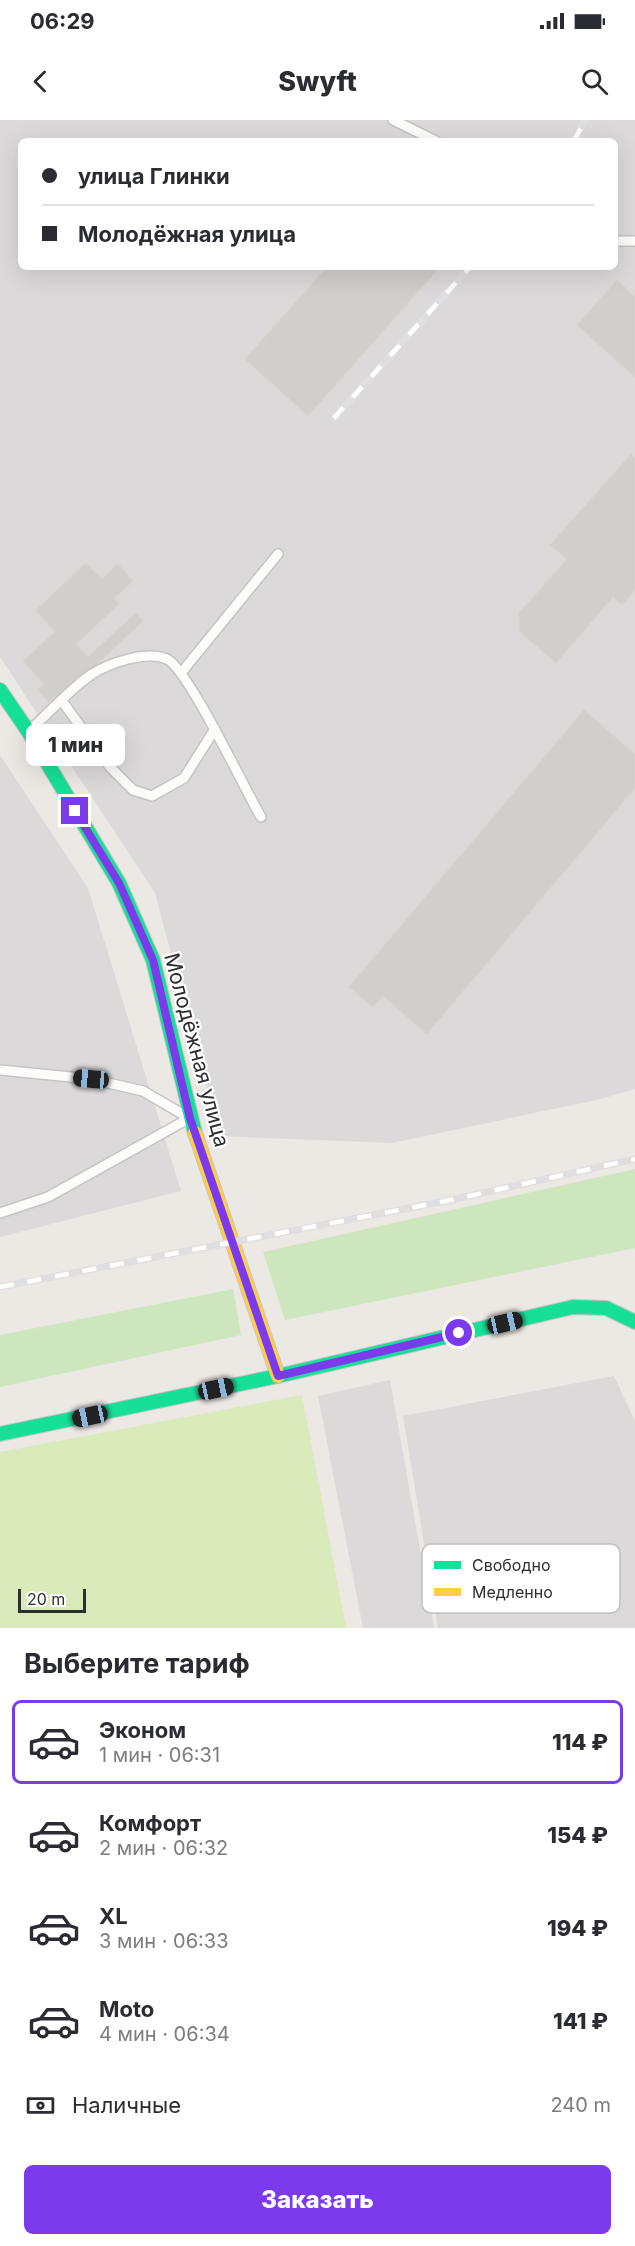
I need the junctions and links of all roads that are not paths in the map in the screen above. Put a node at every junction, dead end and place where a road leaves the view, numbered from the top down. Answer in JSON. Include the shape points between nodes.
{"nodes":[{"id":1,"x":393,"y":120,"type":"edge"},
{"id":2,"x":430,"y":138,"type":"edge"},
{"id":3,"x":618,"y":241,"type":"edge"},
{"id":4,"x":635,"y":241,"type":"edge"},
{"id":5,"x":278,"y":554,"type":"dead end"},
{"id":6,"x":181,"y":673,"type":"junction"},
{"id":7,"x":0,"y":690,"type":"edge"},
{"id":8,"x":62,"y":701,"type":"junction"},
{"id":9,"x":215,"y":729,"type":"junction"},
{"id":10,"x":28,"y":731,"type":"junction"},
{"id":11,"x":261,"y":817,"type":"dead end"},
{"id":12,"x":0,"y":1070,"type":"edge"},
{"id":13,"x":190,"y":1118,"type":"junction"},
{"id":14,"x":0,"y":1213,"type":"edge"},
{"id":15,"x":635,"y":1322,"type":"edge"},
{"id":16,"x":278,"y":1376,"type":"junction"},
{"id":17,"x":0,"y":1434,"type":"edge"}],
"edges":[{"from":1,"to":2,"type":"lane"},
{"from":3,"to":4,"type":"lane"},
{"from":5,"to":6,"type":"lane"},
{"from":6,"to":8,"type":"lane","via":[[167,659],[144,656],[92,674]]},
{"from":6,"to":9,"type":"lane"},
{"from":7,"to":10,"type":"street","name":"Молодёжная улица"},
{"from":8,"to":9,"type":"lane","via":[[110,767],[133,790],[152,796],[184,778]]},
{"from":8,"to":10,"type":"lane"},
{"from":9,"to":11,"type":"lane"},
{"from":10,"to":13,"type":"street","name":"Молодёжная улица","via":[[134,913],[153,960]]},
{"from":12,"to":13,"type":"lane","via":[[91,1079],[143,1091]]},
{"from":13,"to":14,"type":"lane","via":[[48,1197]]},
{"from":13,"to":16,"type":"street","name":"Молодёжная улица"},
{"from":15,"to":16,"type":"street","via":[[606,1308],[573,1306]]},
{"from":16,"to":17,"type":"street"}]}
